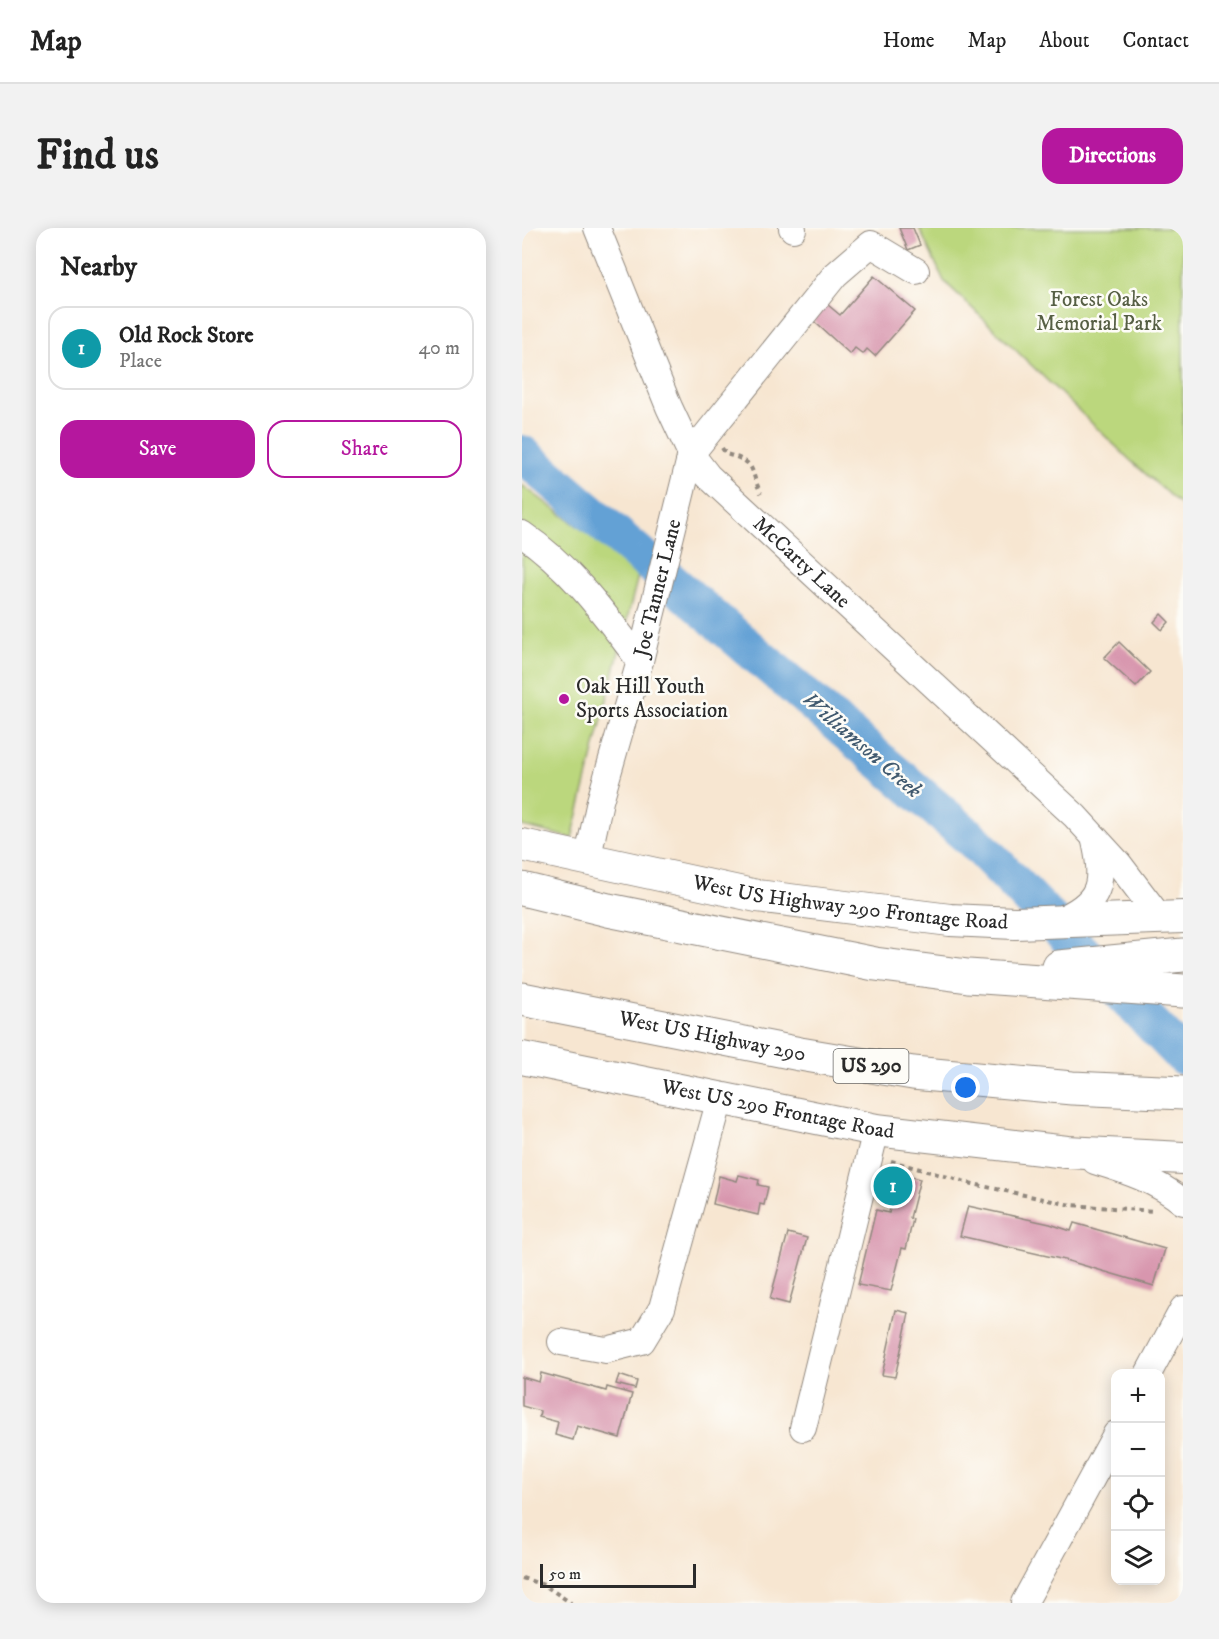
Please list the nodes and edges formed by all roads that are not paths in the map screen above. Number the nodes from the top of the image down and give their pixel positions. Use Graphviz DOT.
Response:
graph roads {
  1 [pos="597,228"];
  2 [pos="916,271"];
  3 [pos="691,454"];
  4 [pos="522,534"];
  5 [pos="641,655"];
  6 [pos="1094,836"];
  7 [pos="522,846"];
  8 [pos="587,861"];
  9 [pos="522,889"];
  10 [pos="1172,918"];
  11 [pos="1055,922"];
  12 [pos="1175,955"];
  13 [pos="968,976"];
  14 [pos="1183,991"];
  15 [pos="522,999"];
  16 [pos="522,1058"];
  17 [pos="1183,1093"];
  18 [pos="720,1099"];
  19 [pos="876,1130"];
  20 [pos="1066,1152"];
  21 [pos="1178,1157"];
  22 [pos="1183,1202"];
  23 [pos="1183,1309"];
  24 [pos="561,1342"];
  25 [pos="1151,1369"];
  26 [pos="803,1428"];
  27 [pos="1111,1443"];
  28 [pos="1024,1603"];
  1 -- 3 [label="street, McCarty Lane"];
  2 -- 3 [label="street"];
  3 -- 5 [label="street, Joe Tanner Lane"];
  3 -- 6 [label="street, McCarty Lane"];
  4 -- 5 [label="street"];
  5 -- 8 [label="street, Joe Tanner Lane"];
  6 -- 10 [label="street, McCarty Lane"];
  6 -- 11 [label="street"];
  7 -- 8 [label="main road, West US Highway 290 Frontage Road"];
  8 -- 11 [label="main road, West US Highway 290 Frontage Road"];
  9 -- 13 [label="highway"];
  10 -- 11 [label="main road, West US Highway 290 Frontage Road"];
  12 -- 13 [label="highway"];
  13 -- 14 [label="highway"];
  15 -- 17 [label="highway, West US Highway 290 / US 290"];
  16 -- 18 [label="main road, West US 290 Frontage Road"];
  18 -- 19 [label="main road, West US 290 Frontage Road"];
  18 -- 24 [label="street"];
  19 -- 20 [label="main road, West US 290 Frontage Road"];
  19 -- 26 [label="street"];
  20 -- 21 [label="main road"];
  20 -- 22 [label="street"];
  23 -- 25 [label="street"];
  27 -- 28 [label="street"];
}
